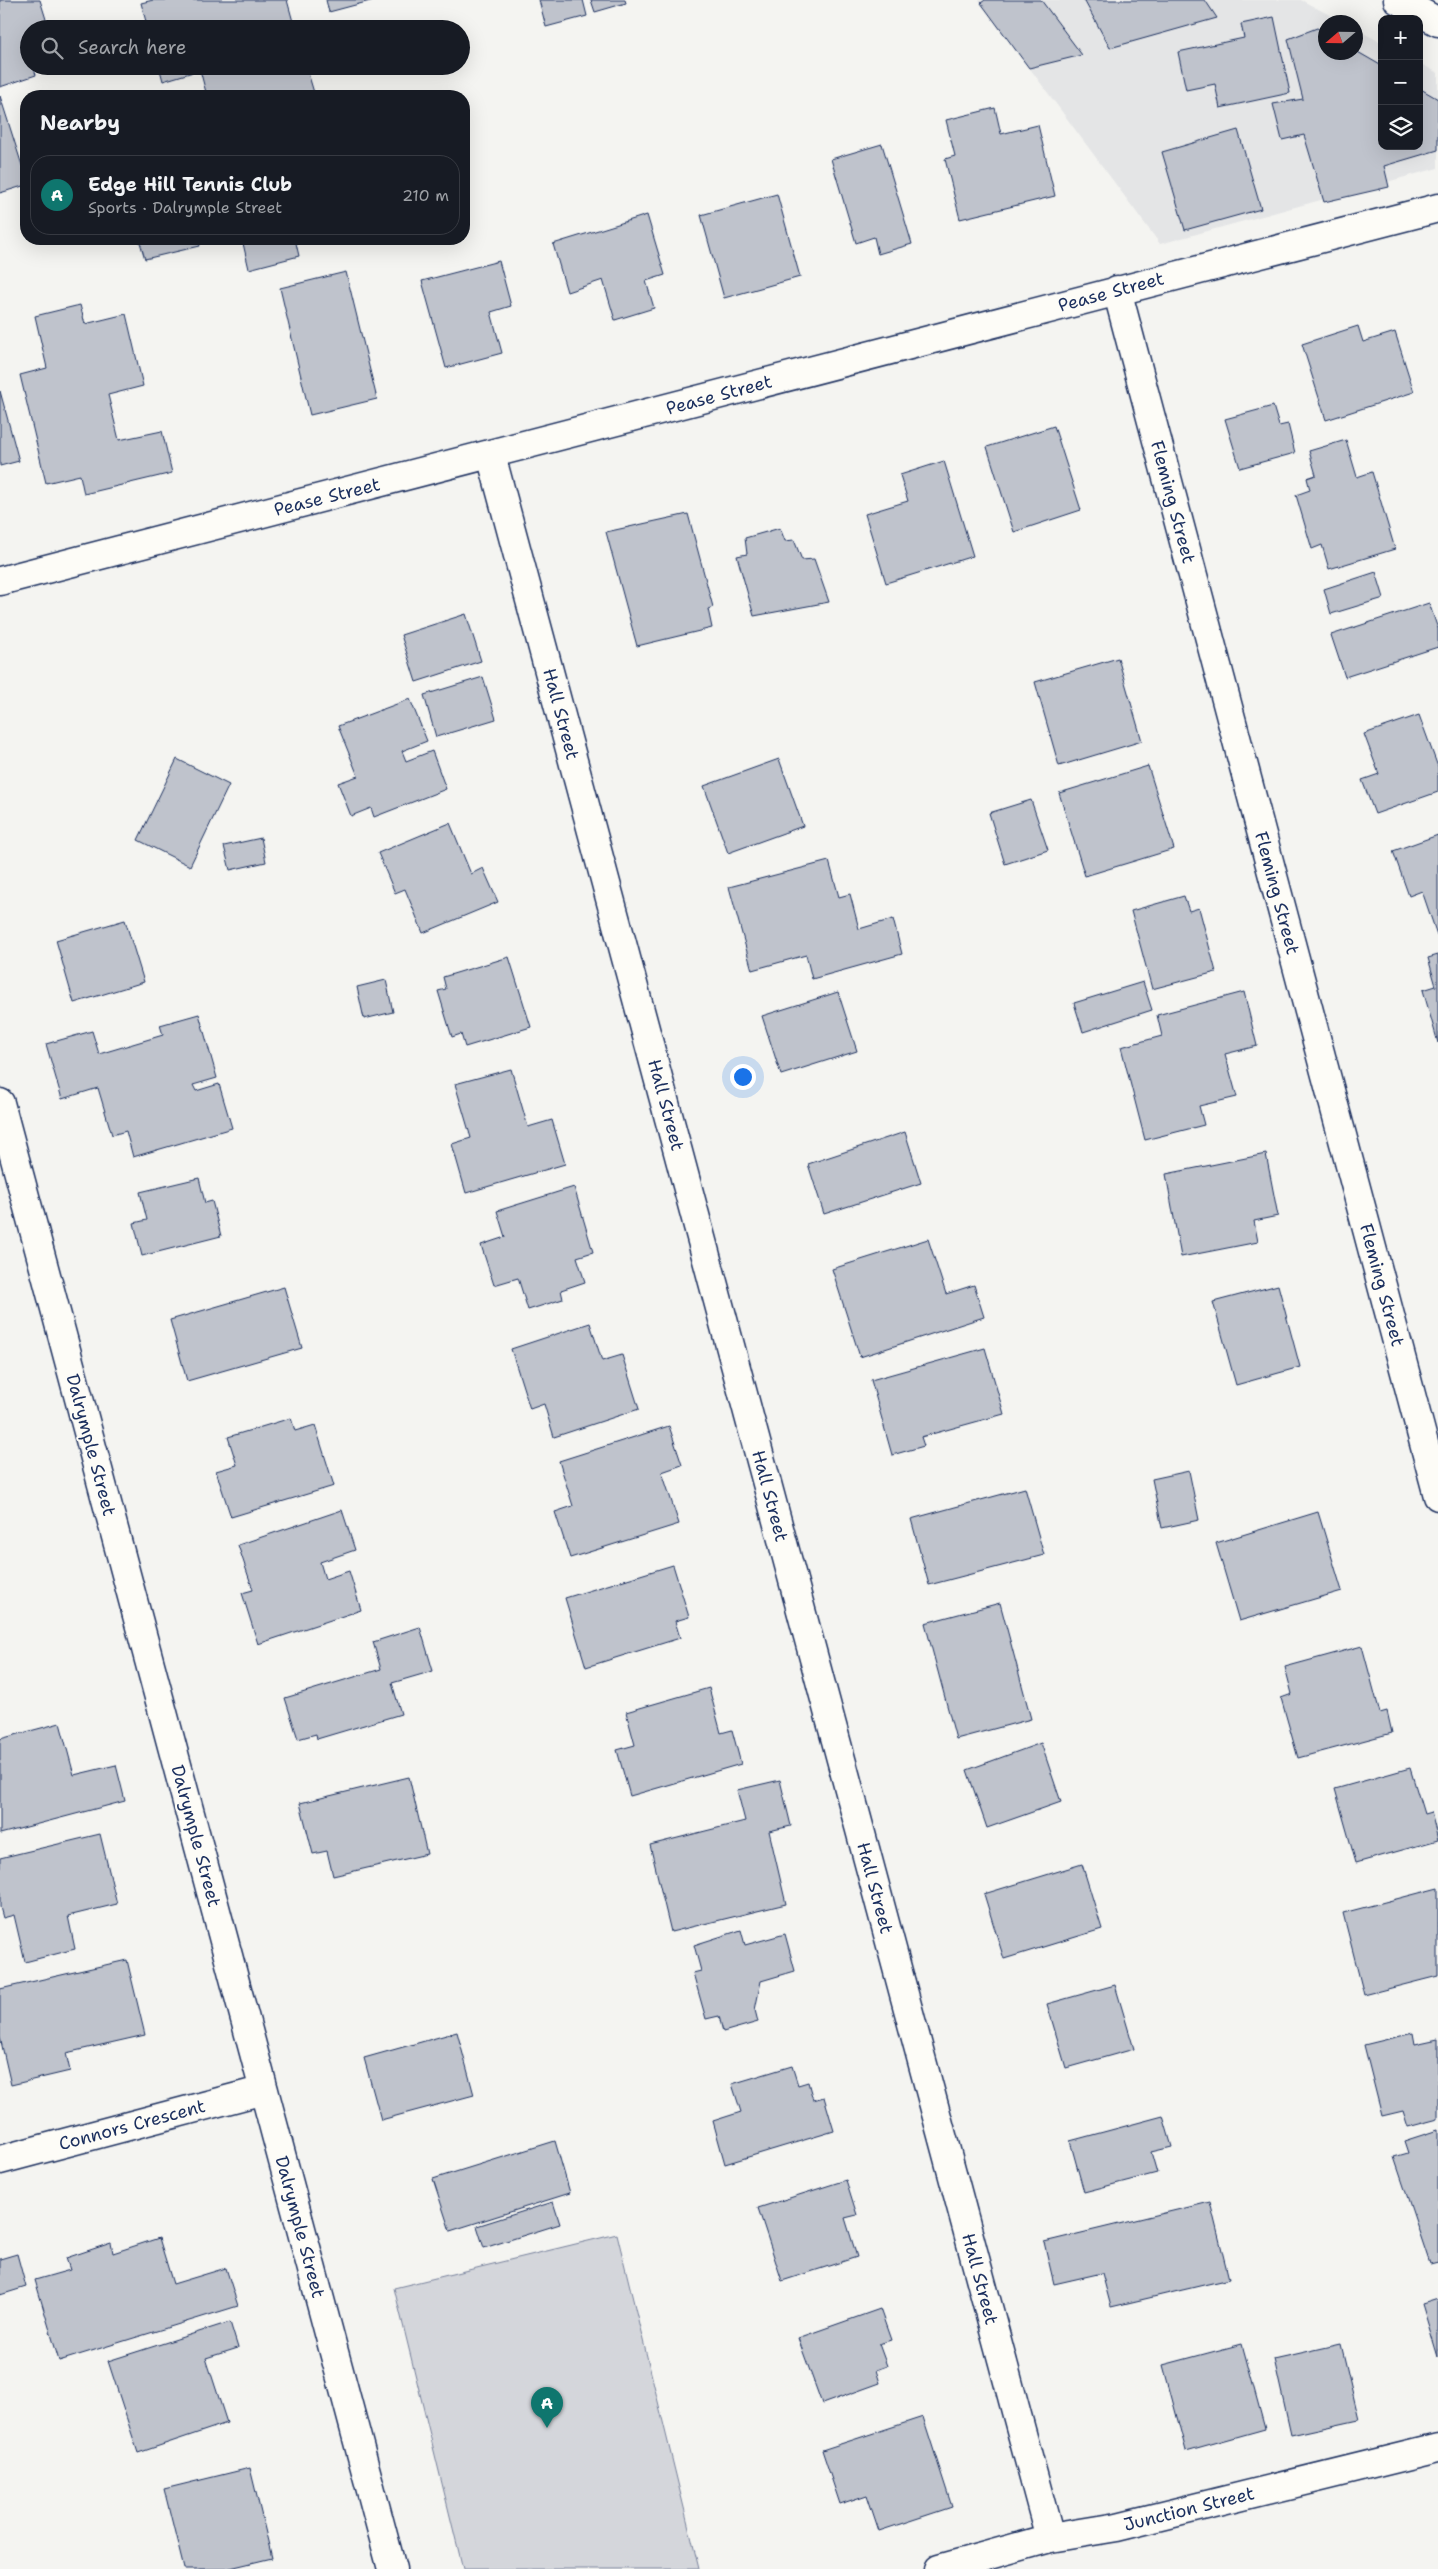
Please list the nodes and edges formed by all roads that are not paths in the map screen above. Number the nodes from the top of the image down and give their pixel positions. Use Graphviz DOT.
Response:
graph roads {
  1 [pos="1398,0"];
  2 [pos="1438,22"];
  3 [pos="1438,208"];
  4 [pos="1117,290"];
  5 [pos="491,454"];
  6 [pos="0,580"];
  7 [pos="0,1103"];
  8 [pos="1438,1496"];
  9 [pos="264,2090"];
  10 [pos="0,2160"];
  11 [pos="1438,2448"];
  12 [pos="1050,2538"];
  13 [pos="392,2569"];
  14 [pos="939,2569"];
  1 -- 2 [label="street"];
  3 -- 4 [label="street, Pease Street"];
  4 -- 5 [label="street, Pease Street"];
  4 -- 8 [label="street, Fleming Street"];
  5 -- 6 [label="street, Pease Street"];
  5 -- 12 [label="street, Hall Street"];
  7 -- 9 [label="street, Dalrymple Street"];
  9 -- 10 [label="street, Connors Crescent"];
  9 -- 13 [label="street, Dalrymple Street"];
  11 -- 12 [label="street, Junction Street"];
  12 -- 14 [label="street, Junction Street"];
}
